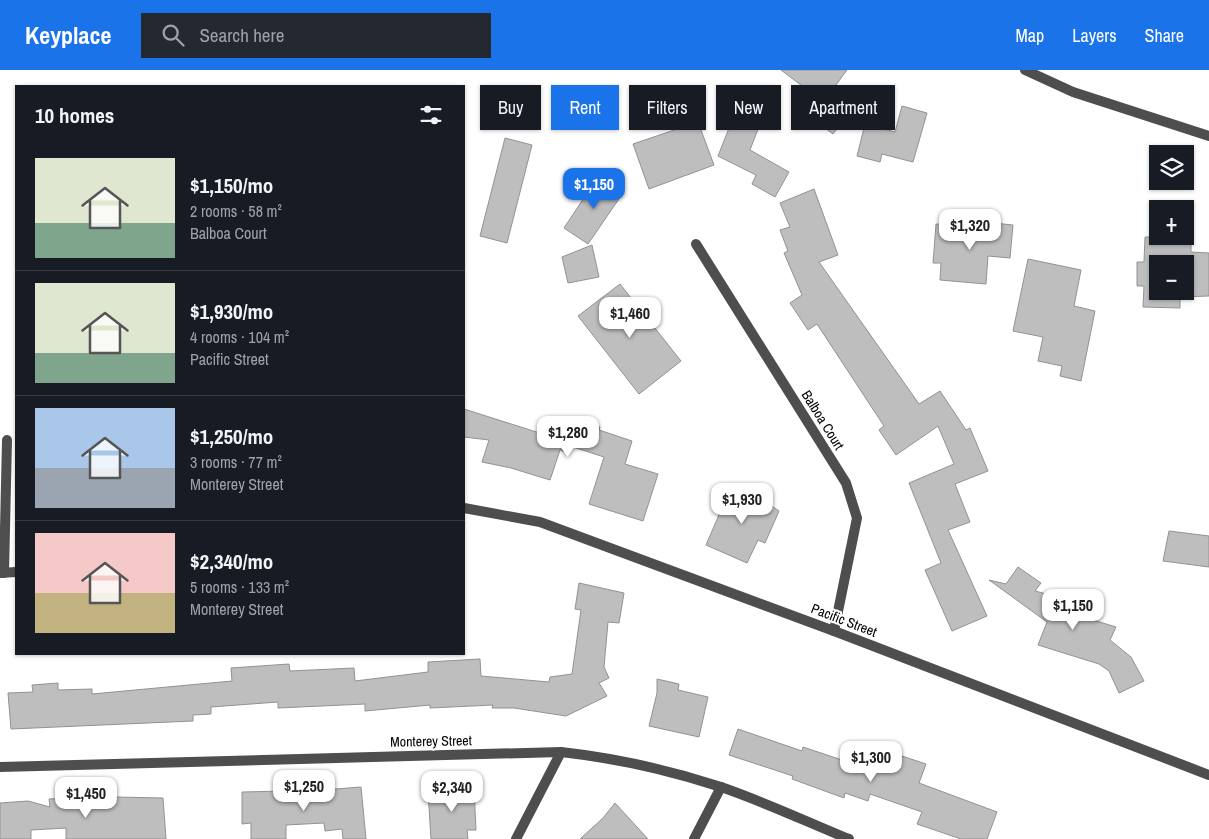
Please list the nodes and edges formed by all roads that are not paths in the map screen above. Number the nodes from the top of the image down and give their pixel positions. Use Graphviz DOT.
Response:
graph roads {
  1 [pos="1025,70"];
  2 [pos="1209,136"];
  3 [pos="696,244"];
  4 [pos="6,440"];
  5 [pos="465,508"];
  6 [pos="15,572"];
  7 [pos="2,573"];
  8 [pos="834,631"];
  9 [pos="561,752"];
  10 [pos="0,767"];
  11 [pos="1209,775"];
  12 [pos="721,787"];
  13 [pos="516,839"];
  14 [pos="694,839"];
  15 [pos="849,839"];
  1 -- 2 [label="street"];
  3 -- 8 [label="street, Balboa Court"];
  4 -- 7 [label="street"];
  5 -- 8 [label="street, Pacific Street"];
  6 -- 7 [label="street"];
  8 -- 11 [label="street, Pacific Street"];
  9 -- 10 [label="street, Monterey Street"];
  9 -- 12 [label="street, Monterey Street"];
  9 -- 13 [label="street"];
  12 -- 14 [label="street"];
  12 -- 15 [label="street, Monterey Street"];
}
